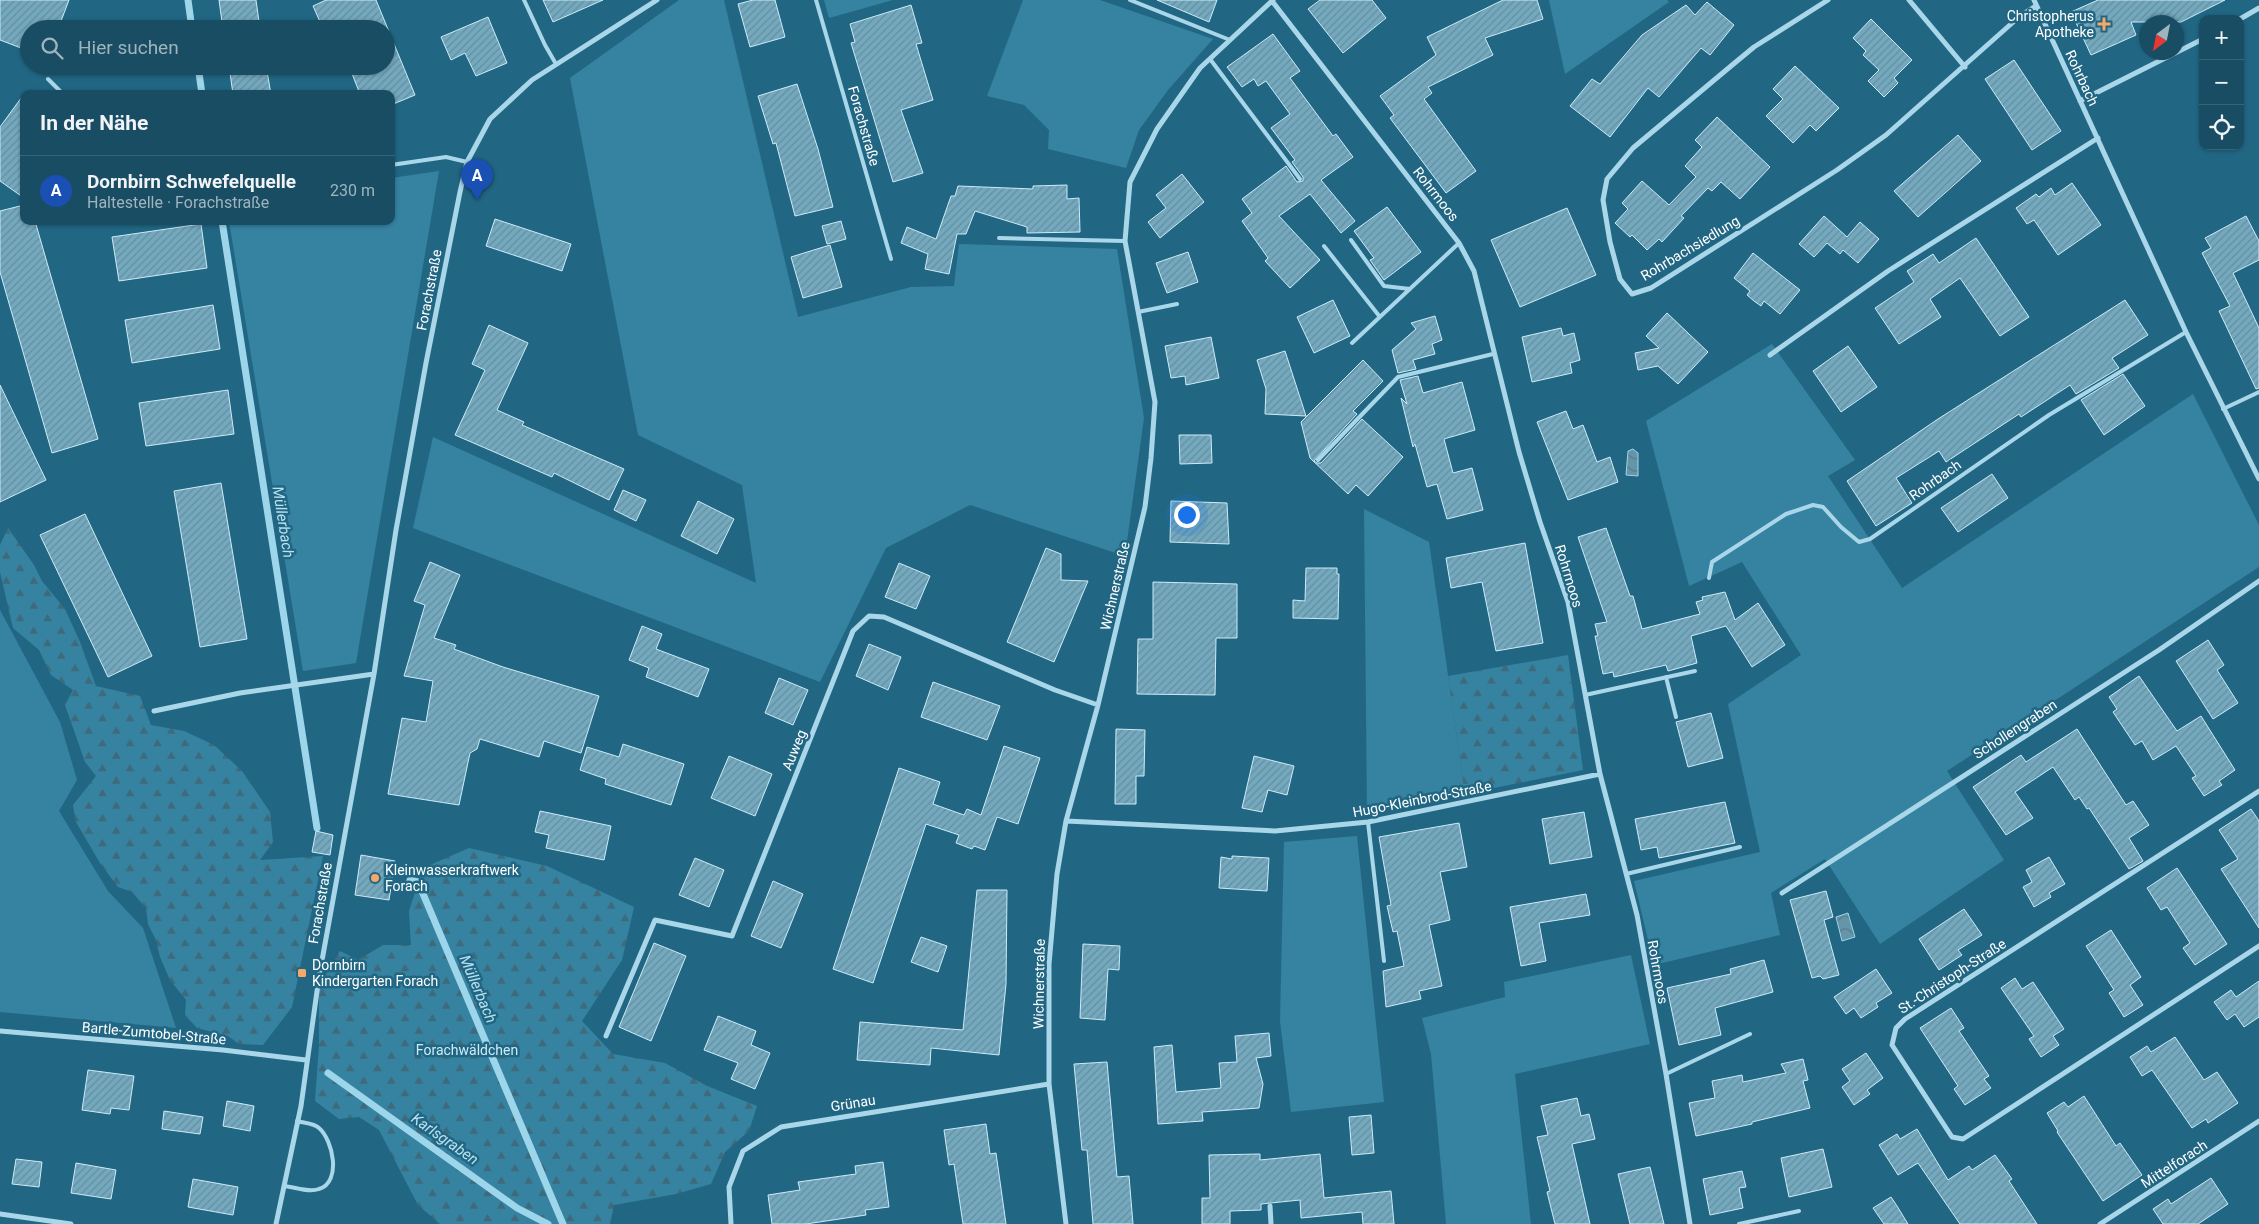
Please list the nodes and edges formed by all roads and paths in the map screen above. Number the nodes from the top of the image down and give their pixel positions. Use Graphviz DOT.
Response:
graph roads {
  1 [pos="524,0"];
  2 [pos="657,0"];
  3 [pos="816,0"];
  4 [pos="1130,0"];
  5 [pos="1272,0"];
  6 [pos="1828,0"];
  7 [pos="1909,0"];
  8 [pos="2034,0"];
  9 [pos="2036,6"];
  10 [pos="2259,8"];
  11 [pos="2244,17"];
  12 [pos="1230,40"];
  13 [pos="2199,41"];
  14 [pos="1210,58"];
  15 [pos="556,64"];
  16 [pos="1965,67"];
  17 [pos="48,79"];
  18 [pos="59,90"];
  19 [pos="2080,100"];
  20 [pos="2098,138"];
  21 [pos="468,162"];
  22 [pos="395,164"];
  23 [pos="1300,180"];
  24 [pos="999,238"];
  25 [pos="1351,240"];
  26 [pos="1125,241"];
  27 [pos="1459,243"];
  28 [pos="1324,246"];
  29 [pos="891,259"];
  30 [pos="1410,289"];
  31 [pos="1177,304"];
  32 [pos="1138,312"];
  33 [pos="1380,317"];
  34 [pos="2186,332"];
  35 [pos="1352,343"];
  36 [pos="1493,354"];
  37 [pos="1770,355"];
  38 [pos="2259,392"];
  39 [pos="2223,409"];
  40 [pos="1318,460"];
  41 [pos="2259,480"];
  42 [pos="1709,578"];
  43 [pos="2259,581"];
  44 [pos="1696,671"];
  45 [pos="374,674"];
  46 [pos="1666,677"];
  47 [pos="1585,695"];
  48 [pos="1098,705"];
  49 [pos="154,711"];
  50 [pos="1676,717"];
  51 [pos="1600,774"];
  52 [pos="2259,791"];
  53 [pos="1066,821"];
  54 [pos="1368,822"];
  55 [pos="1740,847"];
  56 [pos="1626,874"];
  57 [pos="1782,893"];
  58 [pos="2259,946"];
  59 [pos="1384,962"];
  60 [pos="0,1031"];
  61 [pos="1750,1034"];
  62 [pos="606,1036"];
  63 [pos="306,1060"];
  64 [pos="1666,1074"];
  65 [pos="1049,1084"];
  66 [pos="297,1121"];
  67 [pos="2259,1121"];
  68 [pos="284,1186"];
  69 [pos="1270,1206"];
  70 [pos="1799,1211"];
  71 [pos="0,1214"];
  72 [pos="71,1224"];
  73 [pos="276,1224"];
  74 [pos="731,1224"];
  75 [pos="1066,1224"];
  76 [pos="1271,1224"];
  77 [pos="1690,1224"];
  78 [pos="1739,1224"];
  79 [pos="2100,1224"];
  1 -- 15 [label="lane"];
  2 -- 15 [label="street, Forachstraße"];
  3 -- 29 [label="lane, Forachstraße"];
  4 -- 12 [label="lane"];
  5 -- 12 [label="street, Wichnerstraße"];
  5 -- 27 [label="street, Rohrmoos"];
  6 -- 16 [label="street, Rohrbachsiedlung"];
  7 -- 16 [label="street"];
  8 -- 9 [label="street, Rohrbach"];
  9 -- 16 [label="street, Rohrbachsiedlung"];
  9 -- 19 [label="street, Rohrbach"];
  10 -- 11 [label="street"];
  12 -- 14 [label="street, Wichnerstraße"];
  13 -- 19 [label="street"];
  14 -- 23 [label="lane"];
  14 -- 26 [label="street, Wichnerstraße"];
  15 -- 21 [label="street, Forachstraße"];
  17 -- 18 [label="lane"];
  19 -- 20 [label="street, Rohrbach"];
  20 -- 34 [label="street, Rohrbach"];
  20 -- 37 [label="street"];
  21 -- 22 [label="lane"];
  21 -- 45 [label="street, Forachstraße"];
  24 -- 26 [label="lane"];
  25 -- 30 [label="lane"];
  26 -- 32 [label="street, Wichnerstraße"];
  27 -- 30 [label="lane"];
  27 -- 36 [label="street, Rohrmoos"];
  28 -- 33 [label="lane"];
  30 -- 33 [label="lane"];
  31 -- 32 [label="lane"];
  32 -- 48 [label="street, Wichnerstraße"];
  33 -- 35 [label="lane"];
  34 -- 39 [label="street, Rohrbach"];
  34 -- 42 [label="lane, Rohrbach"];
  36 -- 40 [label="lane"];
  36 -- 47 [label="street, Rohrmoos"];
  38 -- 39 [label="lane"];
  39 -- 41 [label="street, Rohrbach"];
  43 -- 57 [label="street, Schollengraben"];
  44 -- 46 [label="lane"];
  45 -- 49 [label="street"];
  45 -- 63 [label="street, Forachstraße"];
  46 -- 47 [label="lane"];
  46 -- 50 [label="lane"];
  47 -- 51 [label="street, Rohrmoos"];
  48 -- 53 [label="street, Wichnerstraße"];
  48 -- 62 [label="street, Auweg"];
  51 -- 54 [label="street, Hugo-Kleinbrod-Straße"];
  51 -- 56 [label="street, Rohrmoos"];
  52 -- 58 [label="street, St.-Christoph-Straße"];
  53 -- 54 [label="street, Hugo-Kleinbrod-Straße"];
  53 -- 65 [label="street, Wichnerstraße"];
  54 -- 59 [label="lane"];
  55 -- 56 [label="lane"];
  56 -- 64 [label="street, Rohrmoos"];
  60 -- 63 [label="street, Bartle-Zumtobel-Straße"];
  61 -- 64 [label="lane"];
  63 -- 66 [label="street, Forachstraße"];
  64 -- 77 [label="street, Rohrmoos"];
  65 -- 74 [label="street, Grünau"];
  65 -- 75 [label="street, Wichnerstraße"];
  66 -- 68 [label="street, Forachstraße"];
  66 -- 68 [label="lane"];
  67 -- 79 [label="street, Mittelforach"];
  68 -- 73 [label="street, Forachstraße"];
  69 -- 76 [label="street"];
  70 -- 78 [label="lane"];
  71 -- 72 [label="street"];
}
